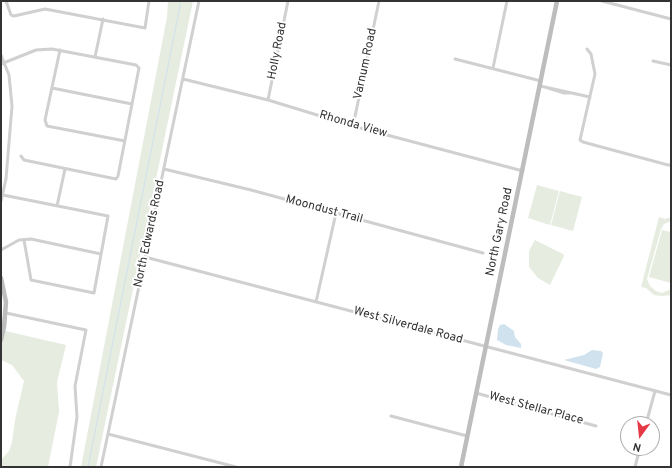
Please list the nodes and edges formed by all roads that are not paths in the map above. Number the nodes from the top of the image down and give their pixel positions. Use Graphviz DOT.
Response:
graph roads {
  1 [pos="6,1"];
  2 [pos="149,1"];
  3 [pos="199,1"];
  4 [pos="288,1"];
  5 [pos="379,1"];
  6 [pos="507,1"];
  7 [pos="557,1"];
  8 [pos="602,1"];
  9 [pos="103,19"];
  10 [pos="671,19"];
  11 [pos="588,49"];
  12 [pos="60,50"];
  13 [pos="1,55"];
  14 [pos="95,57"];
  15 [pos="455,58"];
  16 [pos="653,61"];
  17 [pos="3,63"];
  18 [pos="671,66"];
  19 [pos="492,68"];
  20 [pos="183,79"];
  21 [pos="541,84"];
  22 [pos="52,88"];
  23 [pos="590,97"];
  24 [pos="268,100"];
  25 [pos="132,104"];
  26 [pos="353,126"];
  27 [pos="125,141"];
  28 [pos="21,156"];
  29 [pos="671,165"];
  30 [pos="65,169"];
  31 [pos="164,169"];
  32 [pos="523,171"];
  33 [pos="3,195"];
  34 [pos="1,201"];
  35 [pos="57,206"];
  36 [pos="336,213"];
  37 [pos="24,240"];
  38 [pos="1,250"];
  39 [pos="483,253"];
  40 [pos="101,254"];
  41 [pos="144,257"];
  42 [pos="1,278"];
  43 [pos="316,302"];
  44 [pos="6,313"];
  45 [pos="1,340"];
  46 [pos="486,346"];
  47 [pos="655,391"];
  48 [pos="476,393"];
  49 [pos="671,395"];
  50 [pos="391,416"];
  51 [pos="648,416"];
  52 [pos="596,426"];
  53 [pos="108,434"];
  54 [pos="467,436"];
  55 [pos="637,456"];
  56 [pos="70,467"];
  57 [pos="101,467"];
  58 [pos="236,467"];
  59 [pos="461,467"];
  60 [pos="634,467"];
  1 -- 9 [label="street"];
  2 -- 9 [label="street"];
  3 -- 20 [label="street, North Edwards Road"];
  4 -- 24 [label="street, Holly Road"];
  5 -- 26 [label="street, Varnum Road"];
  6 -- 19 [label="street"];
  7 -- 21 [label="street, North Gary Road"];
  8 -- 10 [label="street"];
  9 -- 14 [label="street"];
  11 -- 23 [label="street"];
  12 -- 14 [label="street"];
  12 -- 17 [label="street"];
  12 -- 22 [label="street"];
  13 -- 17 [label="street"];
  14 -- 25 [label="street"];
  15 -- 19 [label="street"];
  16 -- 18 [label="street"];
  17 -- 33 [label="street"];
  19 -- 21 [label="street"];
  20 -- 24 [label="street, Rhonda View"];
  20 -- 31 [label="street, North Edwards Road"];
  21 -- 23 [label="street"];
  21 -- 32 [label="street, North Gary Road"];
  22 -- 25 [label="street"];
  22 -- 27 [label="street"];
  23 -- 29 [label="street"];
  24 -- 26 [label="street, Rhonda View"];
  25 -- 27 [label="street"];
  26 -- 32 [label="street, Rhonda View"];
  27 -- 30 [label="street"];
  28 -- 30 [label="street"];
  30 -- 35 [label="street"];
  31 -- 36 [label="street, Moondust Trail"];
  31 -- 41 [label="street, North Edwards Road"];
  32 -- 46 [label="street, North Gary Road"];
  33 -- 34 [label="street"];
  33 -- 35 [label="street"];
  35 -- 40 [label="street"];
  36 -- 39 [label="street, Moondust Trail"];
  36 -- 43 [label="street"];
  37 -- 38 [label="street"];
  37 -- 40 [label="street"];
  37 -- 40 [label="street"];
  41 -- 43 [label="street, West Silverdale Road"];
  41 -- 53 [label="street, North Edwards Road"];
  42 -- 44 [label="street"];
  43 -- 46 [label="street, West Silverdale Road"];
  44 -- 45 [label="street"];
  44 -- 56 [label="street"];
  46 -- 47 [label="street, West Silverdale Road"];
  46 -- 48 [label="street, North Gary Road"];
  47 -- 49 [label="street, West Silverdale Road"];
  47 -- 51 [label="street"];
  48 -- 52 [label="street, West Stellar Place"];
  48 -- 54 [label="street, North Gary Road"];
  50 -- 54 [label="street"];
  53 -- 57 [label="street, North Edwards Road"];
  53 -- 58 [label="street"];
  54 -- 59 [label="street, North Gary Road"];
  55 -- 60 [label="street"];
}
